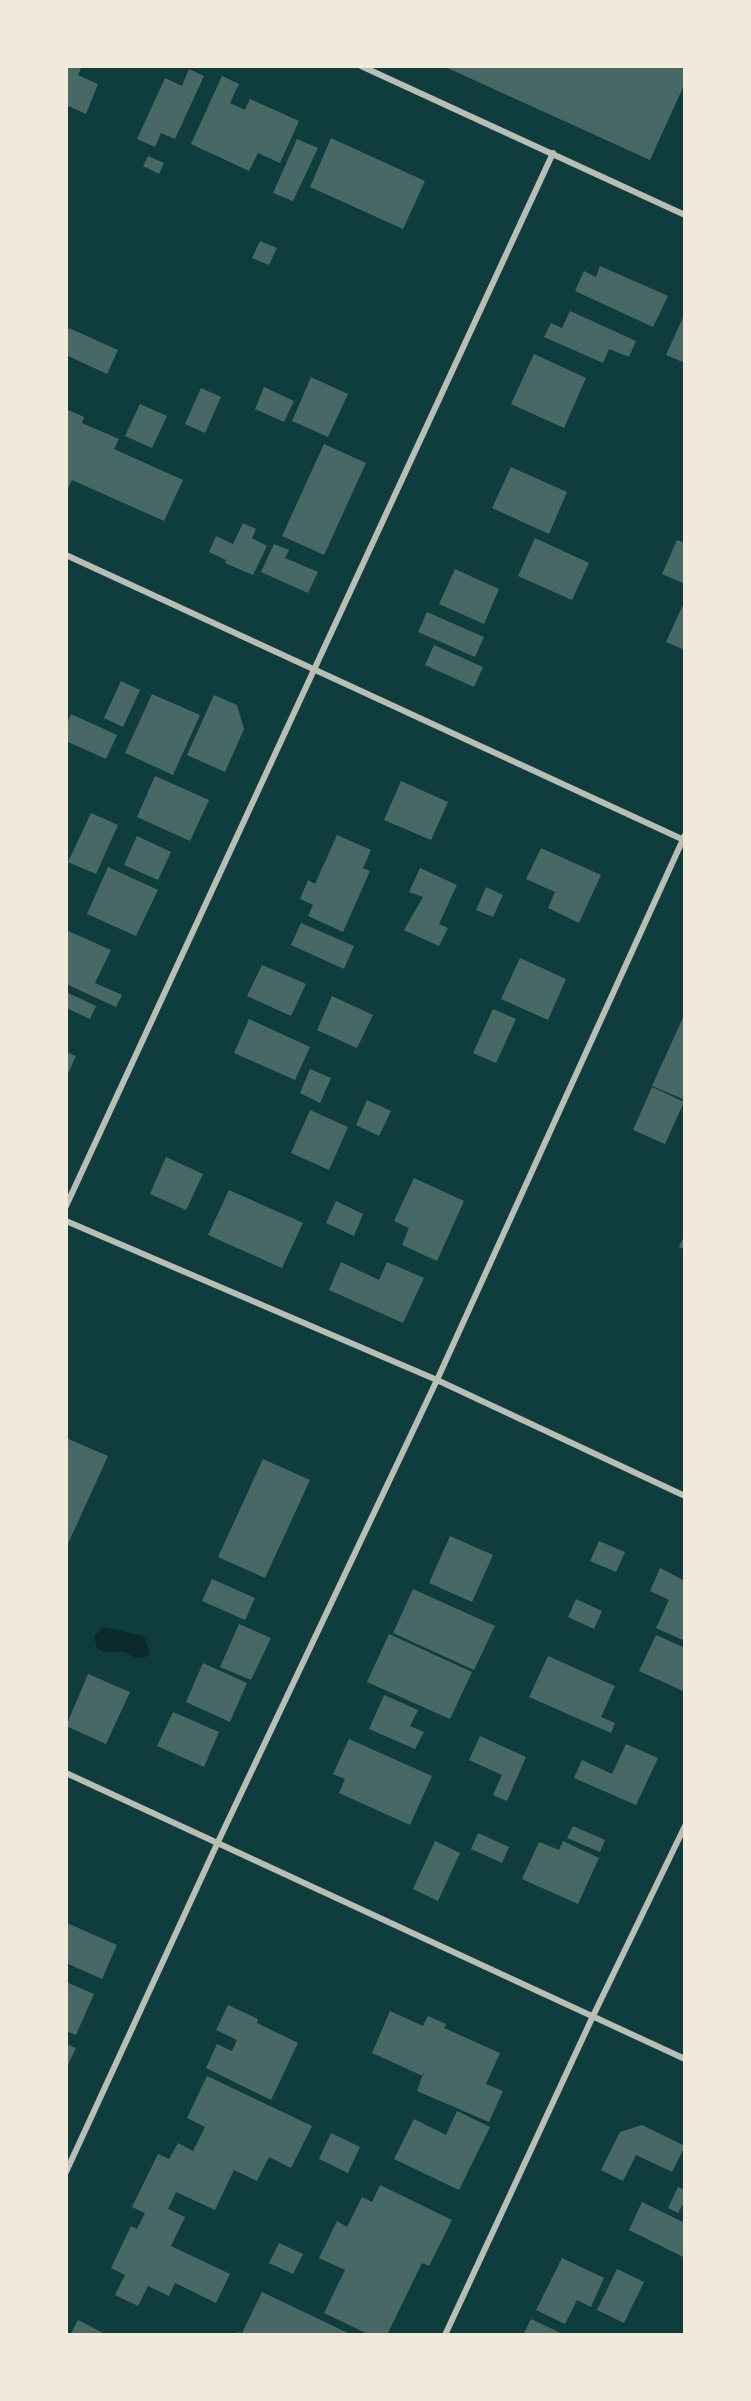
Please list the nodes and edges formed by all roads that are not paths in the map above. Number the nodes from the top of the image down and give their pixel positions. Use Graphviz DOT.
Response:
graph roads {
  1 [pos="361,66"];
  2 [pos="553,153"];
  3 [pos="685,215"];
  4 [pos="66,555"];
  5 [pos="314,670"];
  6 [pos="684,838"];
  7 [pos="66,1206"];
  8 [pos="66,1221"];
  9 [pos="437,1380"];
  10 [pos="685,1496"];
  11 [pos="66,1773"];
  12 [pos="685,1826"];
  13 [pos="217,1844"];
  14 [pos="593,2016"];
  15 [pos="685,2059"];
  16 [pos="66,2172"];
  17 [pos="445,2335"];
  1 -- 2 [label="street"];
  2 -- 3 [label="street"];
  2 -- 5 [label="street"];
  4 -- 5 [label="street"];
  5 -- 6 [label="street"];
  5 -- 7 [label="street"];
  6 -- 9 [label="street"];
  8 -- 9 [label="street"];
  9 -- 10 [label="street"];
  9 -- 13 [label="street"];
  11 -- 13 [label="street"];
  12 -- 14 [label="street"];
  13 -- 14 [label="street"];
  13 -- 16 [label="street"];
  14 -- 15 [label="street"];
  14 -- 17 [label="street"];
}
